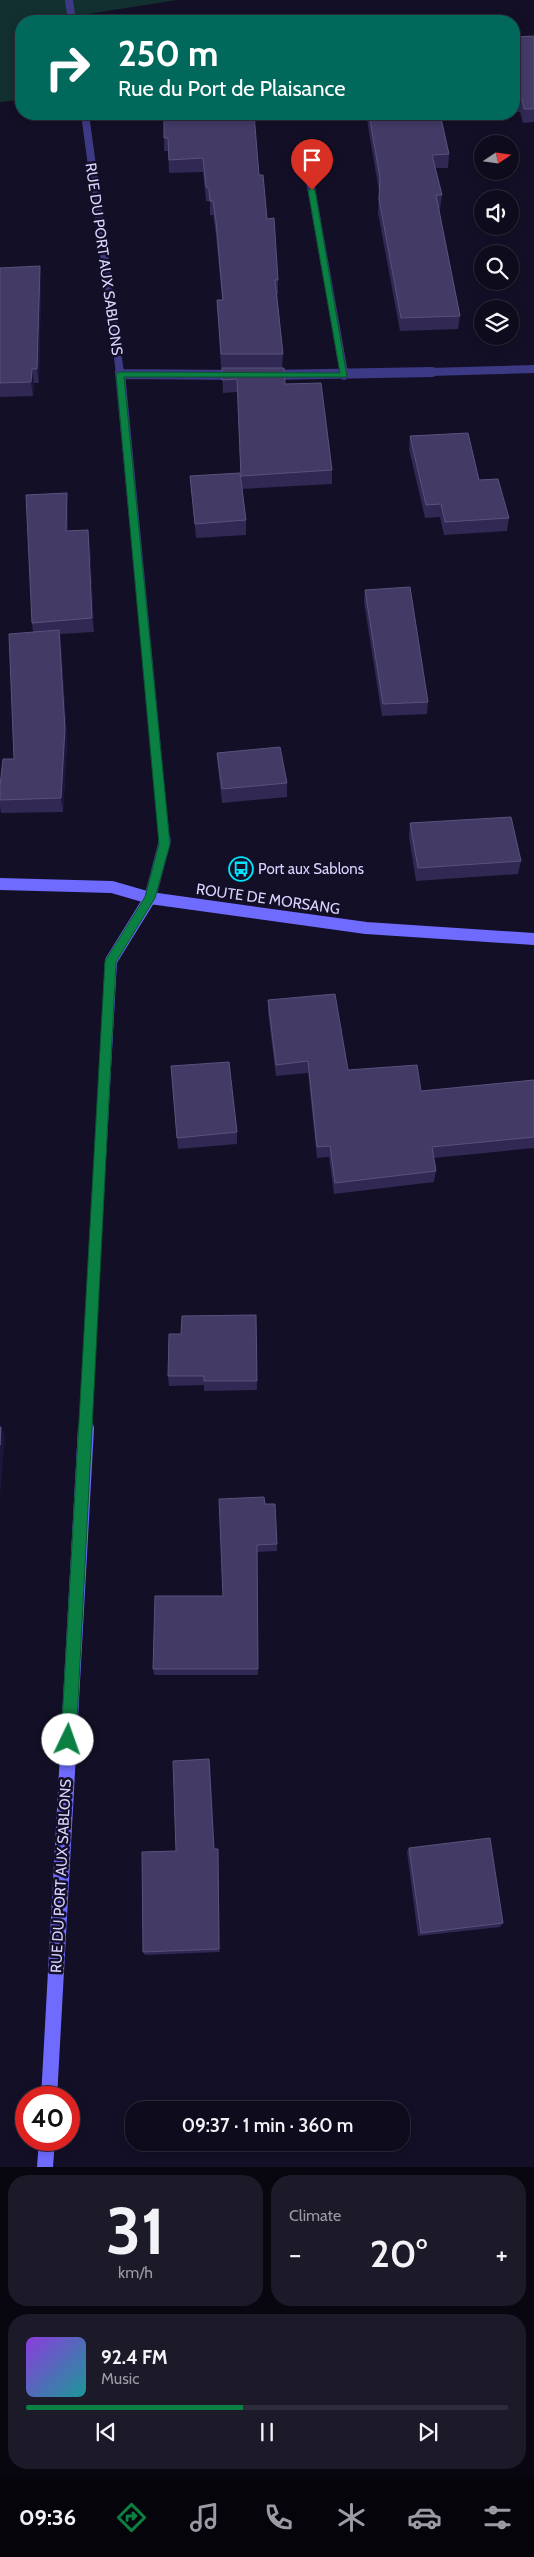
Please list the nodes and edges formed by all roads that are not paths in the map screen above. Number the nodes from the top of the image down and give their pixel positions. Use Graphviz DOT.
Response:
graph roads {
  1 [pos="69,0"];
  2 [pos="71,15"];
  3 [pos="86,120"];
  4 [pos="305,153"];
  5 [pos="534,368"];
  6 [pos="120,374"];
  7 [pos="344,375"];
  8 [pos="0,884"];
  9 [pos="150,898"];
  10 [pos="534,939"];
  11 [pos="50,2086"];
  12 [pos="46,2151"];
  13 [pos="45,2167"];
  1 -- 2 [label="street"];
  3 -- 6 [label="street, RUE DU PORT AUX SABLONS"];
  4 -- 7 [label="street"];
  5 -- 7 [label="street"];
  6 -- 7 [label="street"];
  6 -- 9 [label="street, RUE DU PORT AUX SABLONS"];
  8 -- 9 [label="street, ROUTE DE MORSANG"];
  9 -- 10 [label="street, ROUTE DE MORSANG"];
  9 -- 11 [label="street, RUE DU PORT AUX SABLONS"];
  12 -- 13 [label="street"];
}
